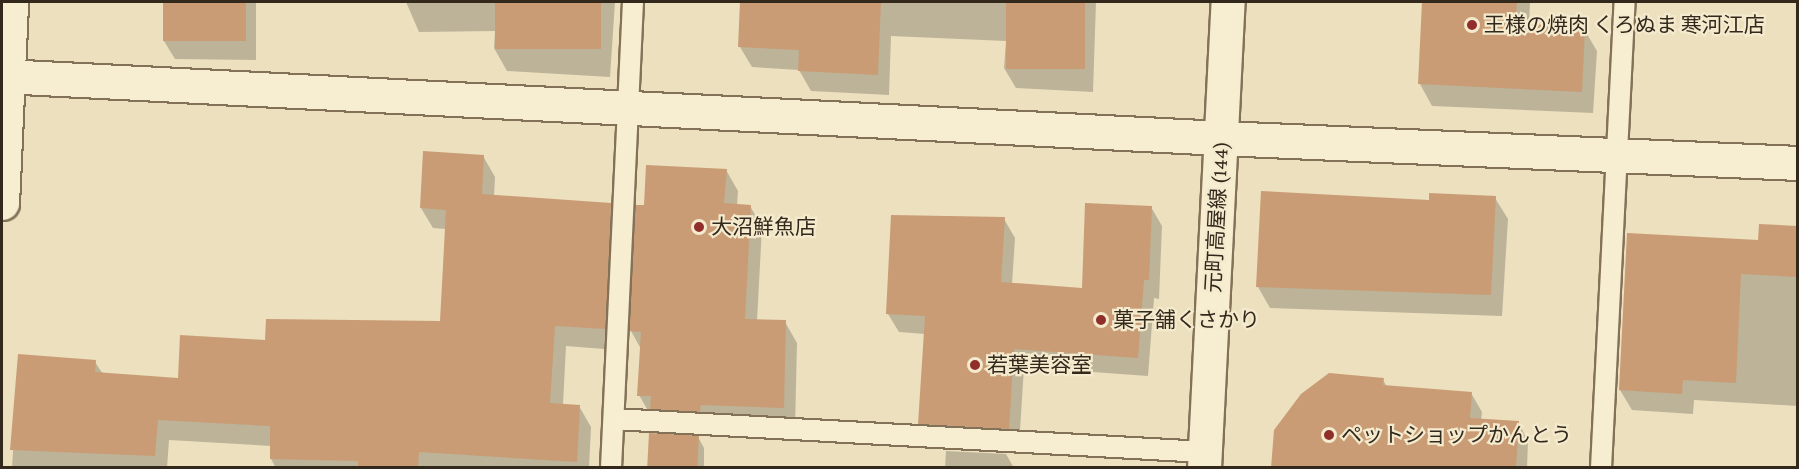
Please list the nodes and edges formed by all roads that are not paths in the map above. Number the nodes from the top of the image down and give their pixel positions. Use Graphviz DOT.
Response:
graph roads {
  1 [pos="11,2"];
  2 [pos="633,2"];
  3 [pos="1227,2"];
  4 [pos="1625,2"];
  5 [pos="4,76"];
  6 [pos="628,106"];
  7 [pos="1221,138"];
  8 [pos="1617,154"];
  9 [pos="1797,163"];
  10 [pos="2,203"];
  11 [pos="614,419"];
  12 [pos="1204,460"];
  13 [pos="611,468"];
  14 [pos="1601,468"];
  1 -- 5 [label="street"];
  2 -- 6 [label="lane"];
  3 -- 7 [label="street, 元町高屋線 (144)"];
  4 -- 8 [label="lane"];
  5 -- 6 [label="street"];
  5 -- 10 [label="street"];
  6 -- 7 [label="street"];
  6 -- 11 [label="lane"];
  7 -- 8 [label="street"];
  7 -- 12 [label="street, 元町高屋線 (144)"];
  8 -- 9 [label="street"];
  8 -- 14 [label="lane"];
  11 -- 12 [label="lane"];
  11 -- 13 [label="lane"];
}
